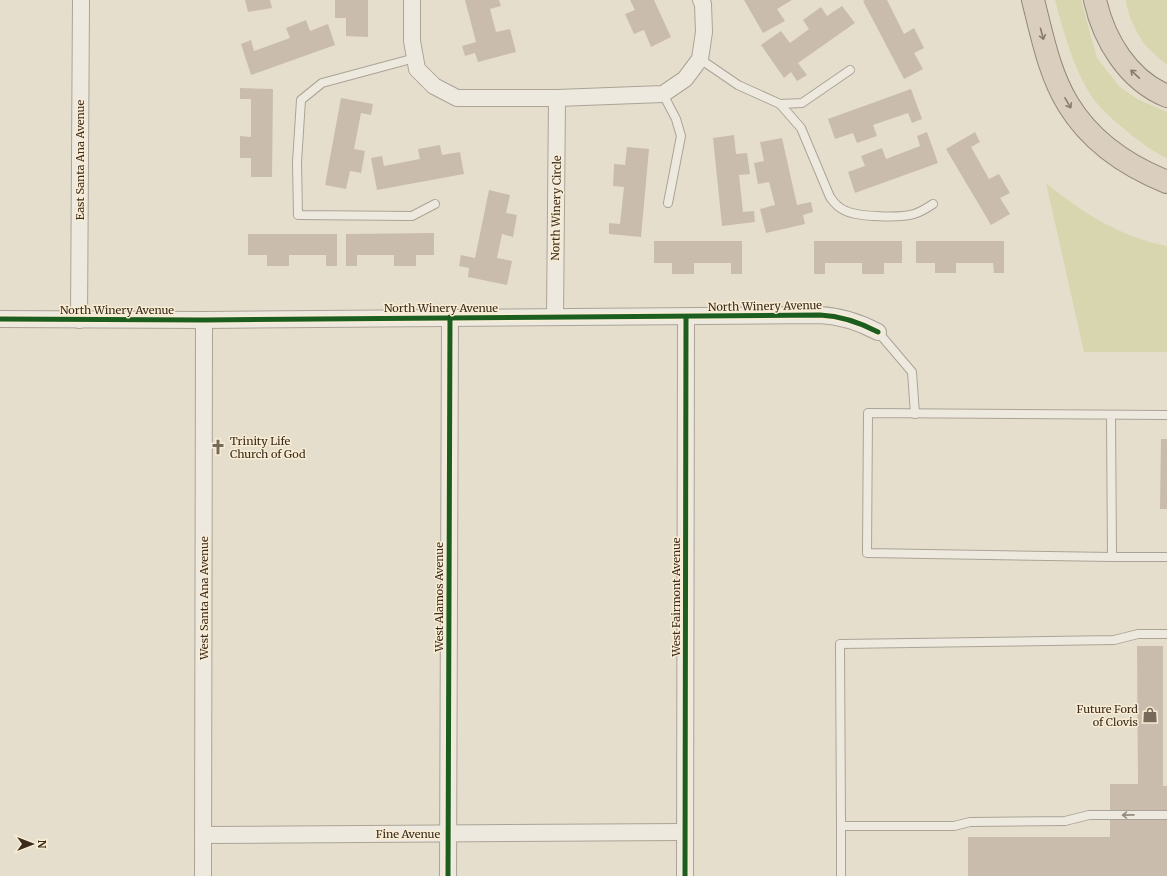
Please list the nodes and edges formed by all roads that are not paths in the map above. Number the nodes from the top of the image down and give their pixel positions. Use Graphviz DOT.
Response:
graph roads {
  1 [pos="82,0"];
  2 [pos="412,0"];
  3 [pos="701,0"];
  4 [pos="1033,0"];
  5 [pos="1096,0"];
  6 [pos="415,58"];
  7 [pos="700,59"];
  8 [pos="850,70"];
  9 [pos="663,94"];
  10 [pos="1167,96"];
  11 [pos="557,98"];
  12 [pos="780,104"];
  13 [pos="1167,182"];
  14 [pos="668,203"];
  15 [pos="435,204"];
  16 [pos="933,204"];
  17 [pos="450,317"];
  18 [pos="555,317"];
  19 [pos="686,317"];
  20 [pos="0,319"];
  21 [pos="79,320"];
  22 [pos="204,320"];
  23 [pos="878,332"];
  24 [pos="915,414"];
  25 [pos="1111,415"];
  26 [pos="1167,415"];
  27 [pos="1112,557"];
  28 [pos="1167,557"];
  29 [pos="1167,634"];
  30 [pos="1167,814"];
  31 [pos="841,826"];
  32 [pos="685,832"];
  33 [pos="448,834"];
  34 [pos="203,835"];
  35 [pos="203,876"];
  36 [pos="448,876"];
  37 [pos="685,876"];
  38 [pos="841,876"];
  1 -- 21 [label="street, East Santa Ana Avenue"];
  2 -- 6 [label="street"];
  3 -- 7 [label="street"];
  4 -- 13 [label="highway, one-way"];
  10 -- 5 [label="highway, one-way"];
  6 -- 11 [label="street"];
  6 -- 15 [label="lane"];
  7 -- 9 [label="street"];
  7 -- 12 [label="lane"];
  8 -- 12 [label="lane"];
  9 -- 11 [label="street"];
  9 -- 14 [label="lane"];
  11 -- 18 [label="street, North Winery Circle"];
  12 -- 16 [label="lane"];
  17 -- 18 [label="street, North Winery Avenue"];
  17 -- 22 [label="street, North Winery Avenue"];
  17 -- 33 [label="street, West Alamos Avenue"];
  18 -- 19 [label="street, North Winery Avenue"];
  19 -- 23 [label="street, North Winery Avenue"];
  19 -- 32 [label="street, West Fairmont Avenue"];
  20 -- 21 [label="street, North Winery Avenue"];
  21 -- 22 [label="street, North Winery Avenue"];
  22 -- 34 [label="street, West Santa Ana Avenue"];
  23 -- 24 [label="lane"];
  24 -- 25 [label="lane"];
  24 -- 27 [label="lane"];
  25 -- 26 [label="lane"];
  25 -- 27 [label="lane"];
  27 -- 28 [label="lane"];
  29 -- 31 [label="lane"];
  30 -- 31 [label="lane, one-way"];
  31 -- 38 [label="lane"];
  32 -- 33 [label="street, Fine Avenue"];
  32 -- 37 [label="street, West Fairmont Avenue"];
  33 -- 34 [label="street, Fine Avenue"];
  33 -- 36 [label="street, West Alamos Avenue"];
  34 -- 35 [label="street, West Santa Ana Avenue"];
}
